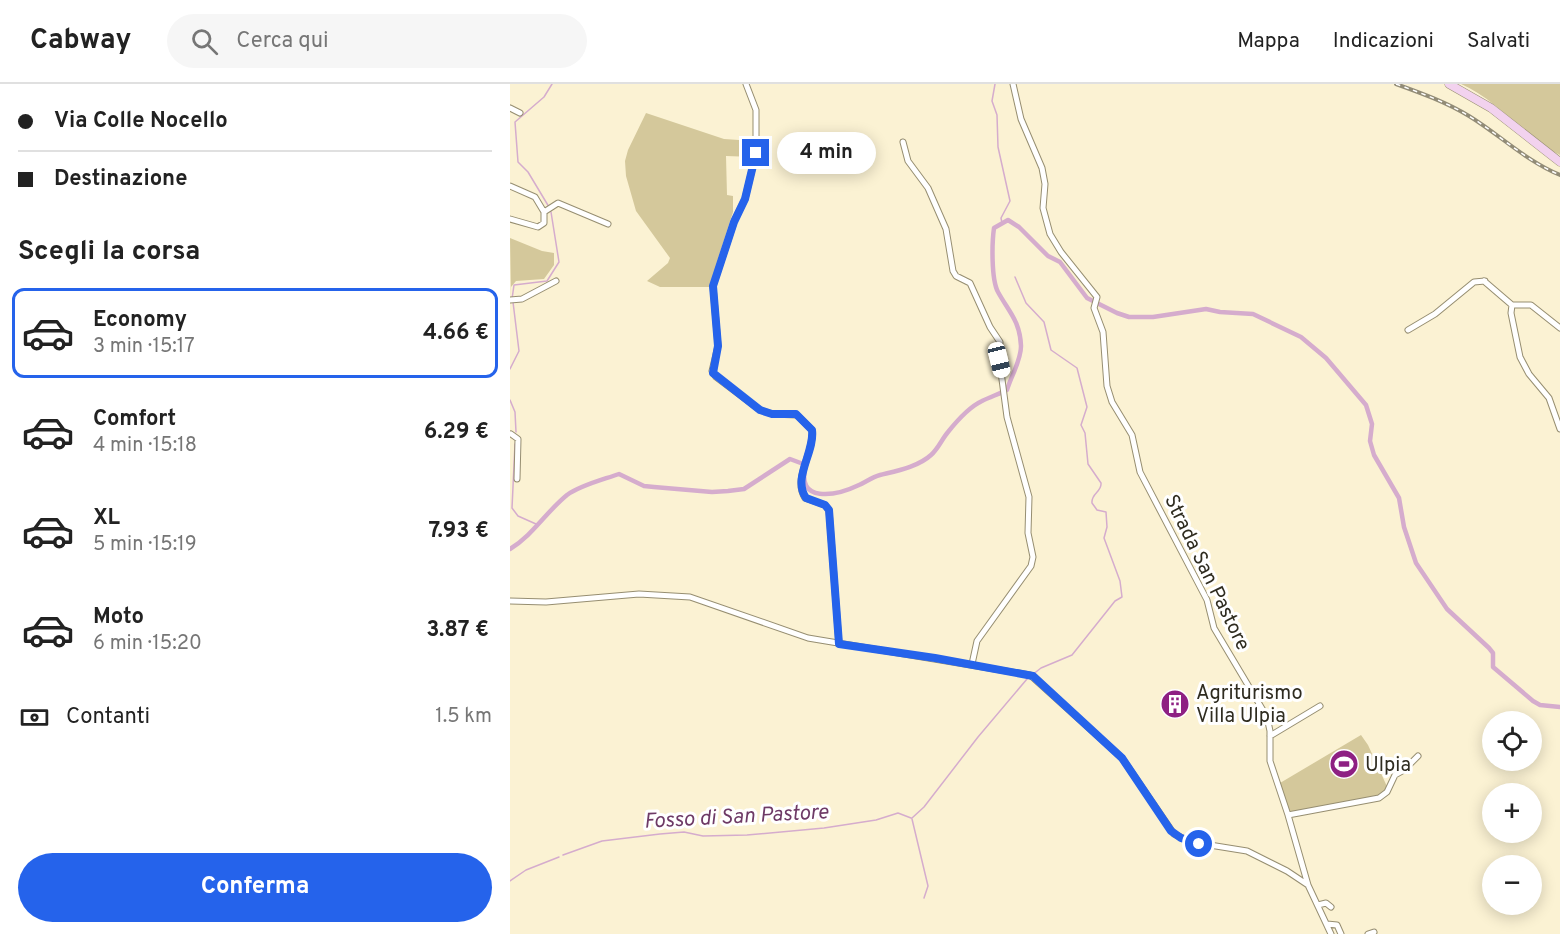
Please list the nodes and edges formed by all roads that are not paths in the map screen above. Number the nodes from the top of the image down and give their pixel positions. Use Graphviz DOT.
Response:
graph roads {
  1 [pos="746,84"];
  2 [pos="1013,84"];
  3 [pos="1449,84"];
  4 [pos="510,108"];
  5 [pos="520,113"];
  6 [pos="903,142"];
  7 [pos="1560,162"];
  8 [pos="510,186"];
  9 [pos="547,210"];
  10 [pos="510,219"];
  11 [pos="608,224"];
  12 [pos="556,281"];
  13 [pos="510,300"];
  14 [pos="1512,305"];
  15 [pos="1560,328"];
  16 [pos="1408,330"];
  17 [pos="1560,429"];
  18 [pos="510,432"];
  19 [pos="510,440"];
  20 [pos="517,479"];
  21 [pos="796,495"];
  22 [pos="806,498"];
  23 [pos="510,601"];
  24 [pos="839,644"];
  25 [pos="972,664"];
  26 [pos="1320,706"];
  27 [pos="1270,736"];
  28 [pos="1418,756"];
  29 [pos="1288,815"];
  30 [pos="1307,885"];
  31 [pos="1301,891"];
  32 [pos="1318,905"];
  33 [pos="1331,907"];
  34 [pos="1327,924"];
  35 [pos="1331,934"];
  36 [pos="1341,934"];
  1 -- 22 [label="street"];
  2 -- 27 [label="street, Strada San Pastore"];
  3 -- 7 [label="main road"];
  4 -- 5 [label="street"];
  6 -- 25 [label="street"];
  8 -- 9 [label="street"];
  9 -- 10 [label="street"];
  9 -- 11 [label="street"];
  12 -- 13 [label="street"];
  14 -- 15 [label="street"];
  14 -- 16 [label="street"];
  14 -- 17 [label="street"];
  18 -- 19 [label="street"];
  18 -- 20 [label="street"];
  21 -- 22 [label="street"];
  22 -- 24 [label="street"];
  23 -- 24 [label="street"];
  24 -- 25 [label="street"];
  25 -- 30 [label="street"];
  26 -- 27 [label="street"];
  27 -- 29 [label="street, Strada San Pastore"];
  28 -- 29 [label="street"];
  29 -- 30 [label="street, Strada San Pastore"];
  30 -- 31 [label="street"];
  30 -- 32 [label="street, Strada San Pastore"];
  32 -- 33 [label="street"];
  32 -- 34 [label="street, Strada San Pastore"];
  34 -- 35 [label="street, Strada San Pastore"];
  34 -- 36 [label="street"];
}
